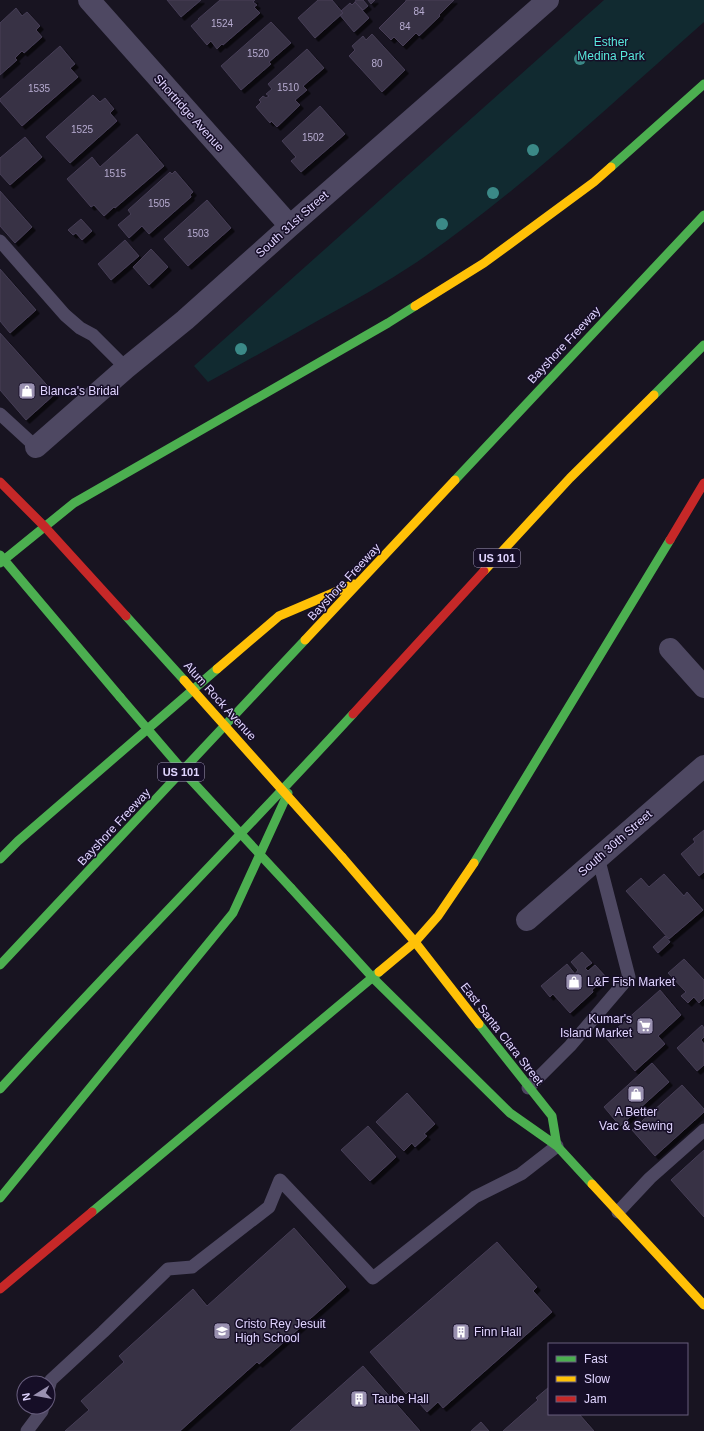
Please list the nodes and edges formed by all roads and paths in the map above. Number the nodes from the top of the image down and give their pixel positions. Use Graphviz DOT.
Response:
graph roads {
  1 [pos="89,0"];
  2 [pos="548,0"];
  3 [pos="704,84"];
  4 [pos="704,215"];
  5 [pos="290,226"];
  6 [pos="0,241"];
  7 [pos="704,344"];
  8 [pos="126,368"];
  9 [pos="0,414"];
  10 [pos="36,448"];
  11 [pos="0,482"];
  12 [pos="704,483"];
  13 [pos="45,527"];
  14 [pos="1,559"];
  15 [pos="362,580"];
  16 [pos="670,648"];
  17 [pos="704,687"];
  18 [pos="704,766"];
  19 [pos="295,778"];
  20 [pos="598,857"];
  21 [pos="0,859"];
  22 [pos="527,920"];
  23 [pos="415,942"];
  24 [pos="0,965"];
  25 [pos="373,978"];
  26 [pos="528,1088"];
  27 [pos="0,1089"];
  28 [pos="704,1130"];
  29 [pos="557,1146"];
  30 [pos="0,1198"];
  31 [pos="618,1212"];
  32 [pos="0,1289"];
  33 [pos="704,1305"];
  34 [pos="56,1375"];
  35 [pos="39,1415"];
  36 [pos="27,1431"];
  1 -- 5 [label="street, Shortridge Avenue"];
  2 -- 5 [label="street, South 31st Street"];
  3 -- 13 [label="main road"];
  4 -- 15 [label="main road, Bayshore Freeway / US 101"];
  5 -- 8 [label="street, South 31st Street"];
  6 -- 8 [label="lane"];
  7 -- 19 [label="main road, US 101"];
  8 -- 10 [label="street, South 31st Street"];
  9 -- 10 [label="lane"];
  11 -- 13 [label="main road, Alum Rock Avenue"];
  12 -- 23 [label="main road"];
  13 -- 14 [label="main road"];
  13 -- 23 [label="main road, Alum Rock Avenue, bridge"];
  14 -- 25 [label="main road, bridge"];
  15 -- 21 [label="main road"];
  15 -- 24 [label="main road, Bayshore Freeway / US 101"];
  16 -- 17 [label="street"];
  18 -- 20 [label="street, South 30th Street"];
  19 -- 27 [label="main road, US 101"];
  19 -- 30 [label="main road"];
  20 -- 22 [label="street, South 30th Street"];
  20 -- 26 [label="lane"];
  23 -- 25 [label="main road"];
  23 -- 26 [label="main road, East Santa Clara Street"];
  25 -- 29 [label="main road"];
  25 -- 32 [label="main road"];
  26 -- 29 [label="main road, East Santa Clara Street"];
  28 -- 31 [label="lane"];
  29 -- 31 [label="main road"];
  29 -- 34 [label="lane"];
  31 -- 33 [label="main road"];
  35 -- 36 [label="lane"];
}
